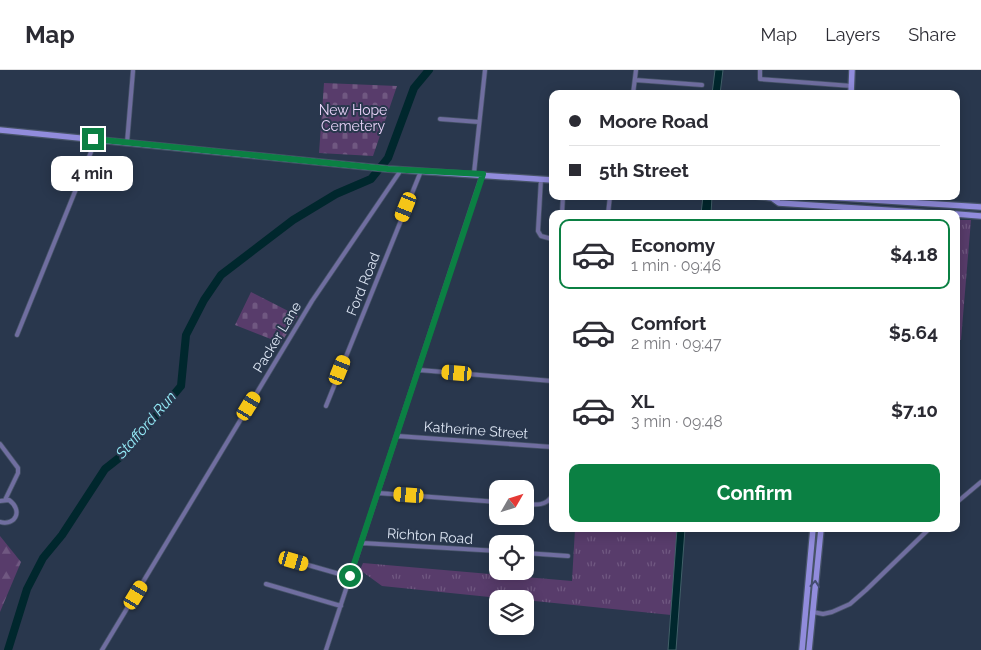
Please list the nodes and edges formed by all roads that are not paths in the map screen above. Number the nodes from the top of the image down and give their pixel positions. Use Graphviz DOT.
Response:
graph roads {
  1 [pos="485,70"];
  2 [pos="636,70"];
  3 [pos="760,70"];
  4 [pos="852,70"];
  5 [pos="133,71"];
  6 [pos="635,80"];
  7 [pos="702,85"];
  8 [pos="852,86"];
  9 [pos="634,90"];
  10 [pos="852,90"];
  11 [pos="440,119"];
  12 [pos="479,122"];
  13 [pos="0,130"];
  14 [pos="93,139"];
  15 [pos="127,143"];
  16 [pos="401,170"];
  17 [pos="421,171"];
  18 [pos="474,173"];
  19 [pos="483,174"];
  20 [pos="541,179"];
  21 [pos="549,180"];
  22 [pos="776,200"];
  23 [pos="803,200"];
  24 [pos="866,200"];
  25 [pos="891,202"];
  26 [pos="923,203"];
  27 [pos="804,205"];
  28 [pos="971,206"];
  29 [pos="981,207"];
  30 [pos="834,210"];
  31 [pos="890,210"];
  32 [pos="922,210"];
  33 [pos="960,214"];
  34 [pos="971,215"];
  35 [pos="981,216"];
  36 [pos="549,238"];
  37 [pos="17,335"];
  38 [pos="419,370"];
  39 [pos="549,381"];
  40 [pos="326,406"];
  41 [pos="397,436"];
  42 [pos="0,444"];
  43 [pos="549,446"];
  44 [pos="981,482"];
  45 [pos="378,493"];
  46 [pos="2,500"];
  47 [pos="549,500"];
  48 [pos="960,500"];
  49 [pos="489,501"];
  50 [pos="534,504"];
  51 [pos="0,522"];
  52 [pos="813,532"];
  53 [pos="820,532"];
  54 [pos="926,532"];
  55 [pos="362,543"];
  56 [pos="489,550"];
  57 [pos="534,554"];
  58 [pos="568,556"];
  59 [pos="294,561"];
  60 [pos="350,576"];
  61 [pos="266,584"];
  62 [pos="341,606"];
  63 [pos="805,612"];
  64 [pos="813,612"];
  65 [pos="102,650"];
  66 [pos="326,650"];
  67 [pos="802,650"];
  68 [pos="809,650"];
  1 -- 12 [label="street"];
  2 -- 6 [label="street"];
  3 -- 8 [label="street"];
  4 -- 8 [label="main road"];
  5 -- 15 [label="street"];
  6 -- 7 [label="street"];
  6 -- 9 [label="street"];
  8 -- 10 [label="main road"];
  11 -- 12 [label="street"];
  12 -- 18 [label="street"];
  13 -- 14 [label="main road"];
  14 -- 15 [label="main road"];
  14 -- 37 [label="street"];
  15 -- 16 [label="main road"];
  16 -- 17 [label="main road"];
  16 -- 65 [label="street, Packer Lane"];
  17 -- 18 [label="main road"];
  17 -- 40 [label="street, Ford Road"];
  18 -- 19 [label="main road"];
  19 -- 20 [label="main road"];
  19 -- 38 [label="street"];
  20 -- 21 [label="main road"];
  20 -- 36 [label="street"];
  22 -- 27 [label="main road"];
  23 -- 27 [label="main road"];
  24 -- 25 [label="main road"];
  25 -- 26 [label="main road"];
  25 -- 31 [label="main road"];
  26 -- 28 [label="main road"];
  26 -- 32 [label="main road"];
  27 -- 30 [label="main road"];
  28 -- 29 [label="main road"];
  28 -- 34 [label="main road"];
  33 -- 34 [label="main road"];
  34 -- 35 [label="main road"];
  38 -- 39 [label="street"];
  38 -- 41 [label="street"];
  41 -- 43 [label="street, Katherine Street"];
  41 -- 45 [label="street"];
  42 -- 46 [label="street"];
  44 -- 48 [label="street"];
  45 -- 49 [label="street"];
  45 -- 55 [label="street"];
  46 -- 51 [label="street"];
  47 -- 50 [label="street"];
  52 -- 63 [label="main road"];
  64 -- 53 [label="main road, one-way"];
  54 -- 64 [label="street"];
  55 -- 56 [label="street, Richton Road"];
  55 -- 60 [label="street"];
  57 -- 58 [label="street"];
  59 -- 60 [label="street"];
  60 -- 62 [label="street"];
  61 -- 62 [label="street"];
  62 -- 66 [label="street"];
  63 -- 64 [label="street"];
  63 -- 67 [label="main road"];
  64 -- 68 [label="main road"];
}
